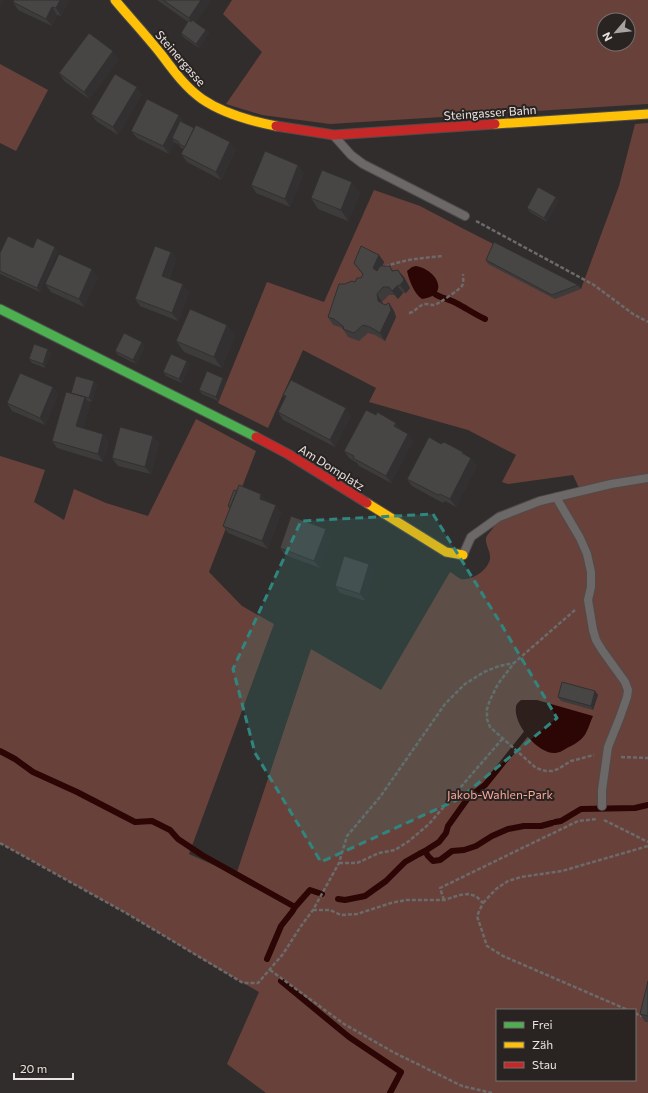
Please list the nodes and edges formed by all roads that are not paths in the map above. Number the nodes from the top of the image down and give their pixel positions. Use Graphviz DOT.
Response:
graph roads {
  1 [pos="115,0"];
  2 [pos="648,114"];
  3 [pos="334,135"];
  4 [pos="465,216"];
  5 [pos="0,309"];
  6 [pos="648,478"];
  7 [pos="556,497"];
  8 [pos="463,555"];
  9 [pos="602,806"];
  1 -- 3 [label="street, Steinergasse"];
  2 -- 3 [label="street, Steingasser Bahn"];
  3 -- 4 [label="lane"];
  5 -- 8 [label="street, Am Domplatz"];
  6 -- 7 [label="lane, Am Domplatz"];
  7 -- 8 [label="lane, Am Domplatz"];
  7 -- 9 [label="lane"];
}
